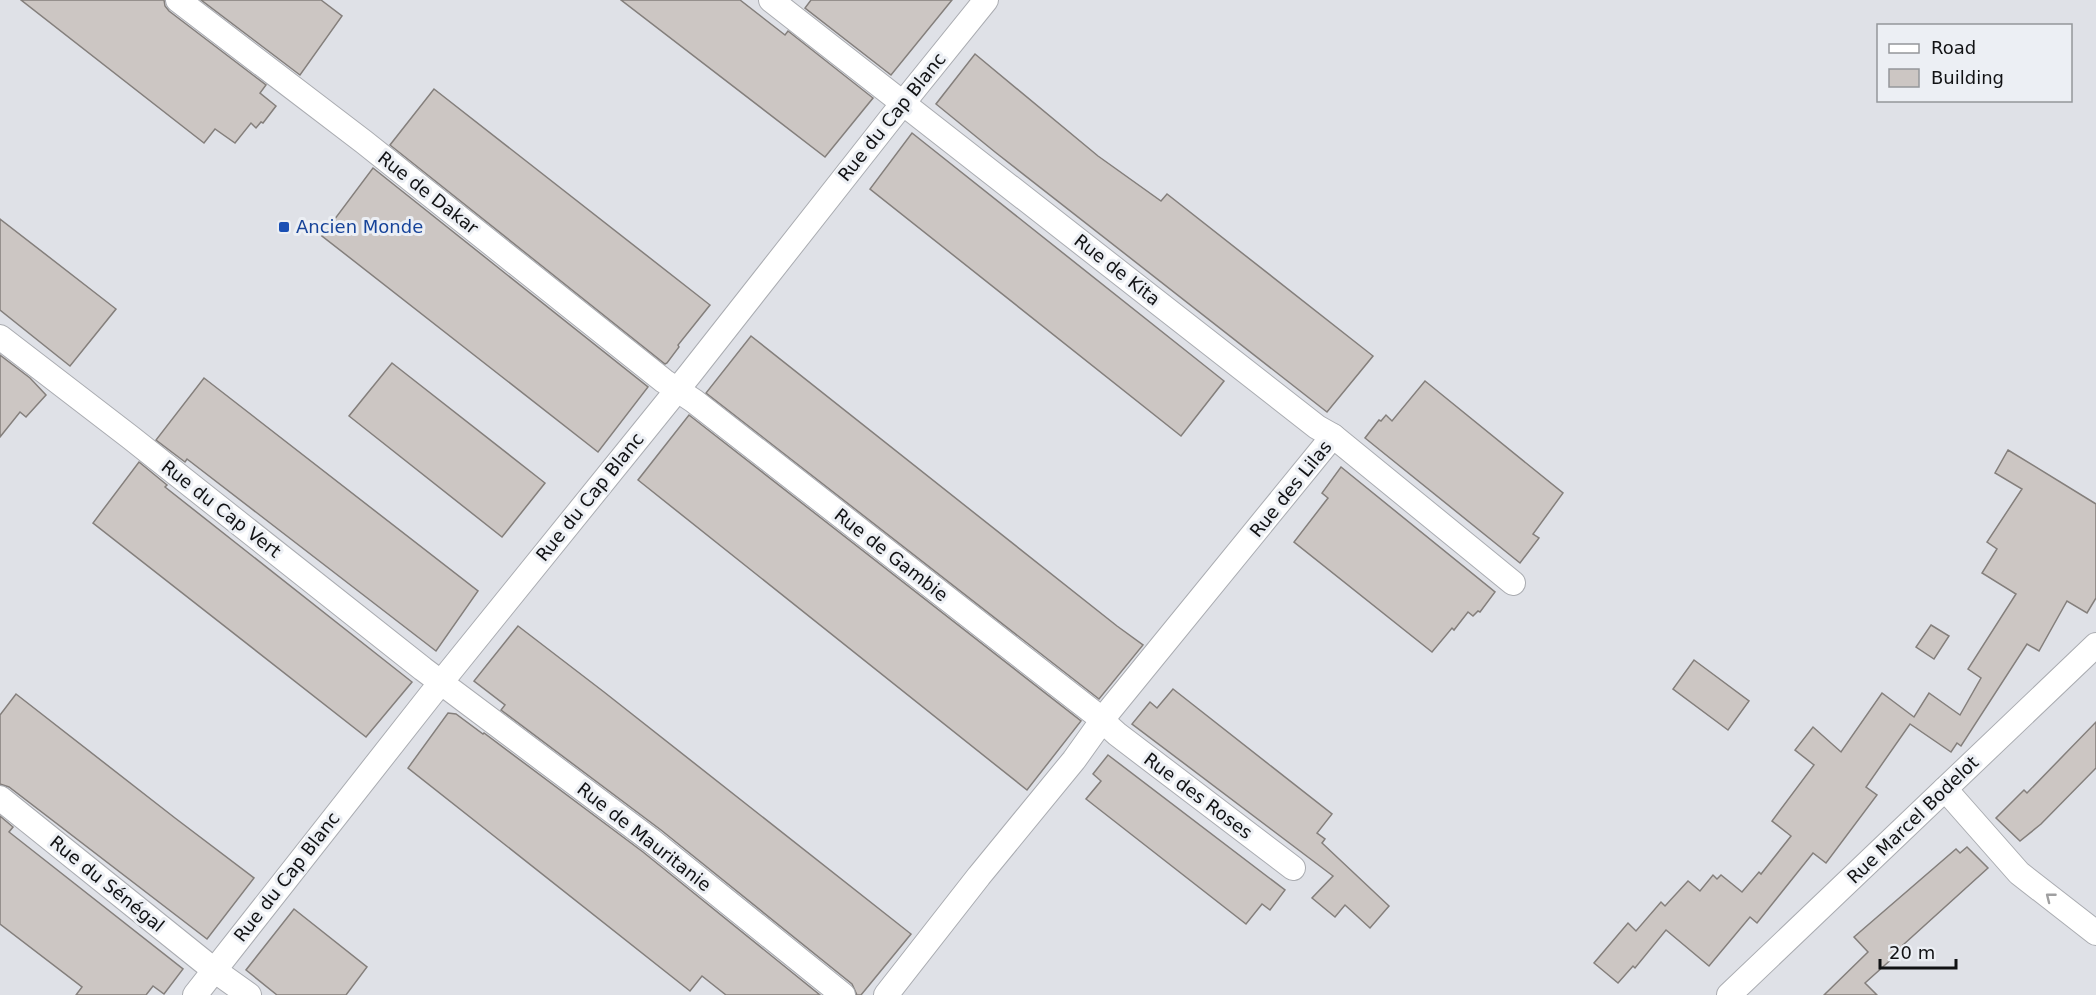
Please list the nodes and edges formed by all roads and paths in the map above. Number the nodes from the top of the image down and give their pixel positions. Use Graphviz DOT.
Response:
graph roads {
  1 [pos="178,0"];
  2 [pos="771,0"];
  3 [pos="986,0"];
  4 [pos="903,103"];
  5 [pos="0,337"];
  6 [pos="677,390"];
  7 [pos="1334,436"];
  8 [pos="1513,583"];
  9 [pos="2096,645"];
  10 [pos="441,682"];
  11 [pos="1103,722"];
  12 [pos="1946,789"];
  13 [pos="0,798"];
  14 [pos="1293,868"];
  15 [pos="2096,933"];
  16 [pos="214,970"];
  17 [pos="195,995"];
  18 [pos="249,995"];
  19 [pos="843,995"];
  20 [pos="886,995"];
  21 [pos="1729,995"];
  1 -- 6 [label="street, Rue de Dakar"];
  2 -- 4 [label="street, Rue de Kita"];
  3 -- 4 [label="street, Rue du Cap Blanc"];
  4 -- 6 [label="street, Rue du Cap Blanc"];
  4 -- 7 [label="street, Rue de Kita"];
  5 -- 10 [label="street, Rue du Cap Vert"];
  6 -- 10 [label="street, Rue du Cap Blanc"];
  6 -- 11 [label="street, Rue de Gambie"];
  7 -- 8 [label="street, Rue des Lilas"];
  7 -- 11 [label="street, Rue des Lilas"];
  9 -- 12 [label="street, Rue Marcel Bodelot"];
  10 -- 16 [label="street, Rue du Cap Blanc"];
  10 -- 19 [label="street, Rue de Mauritanie"];
  11 -- 14 [label="street, Rue des Roses"];
  11 -- 20 [label="street, Rue des Lilas"];
  15 -- 12 [label="street, one-way"];
  12 -- 21 [label="street, Rue Marcel Bodelot"];
  13 -- 16 [label="street, Rue du Sénégal"];
  16 -- 17 [label="street, Rue du Cap Blanc"];
  16 -- 18 [label="street, Rue du Sénégal"];
}
